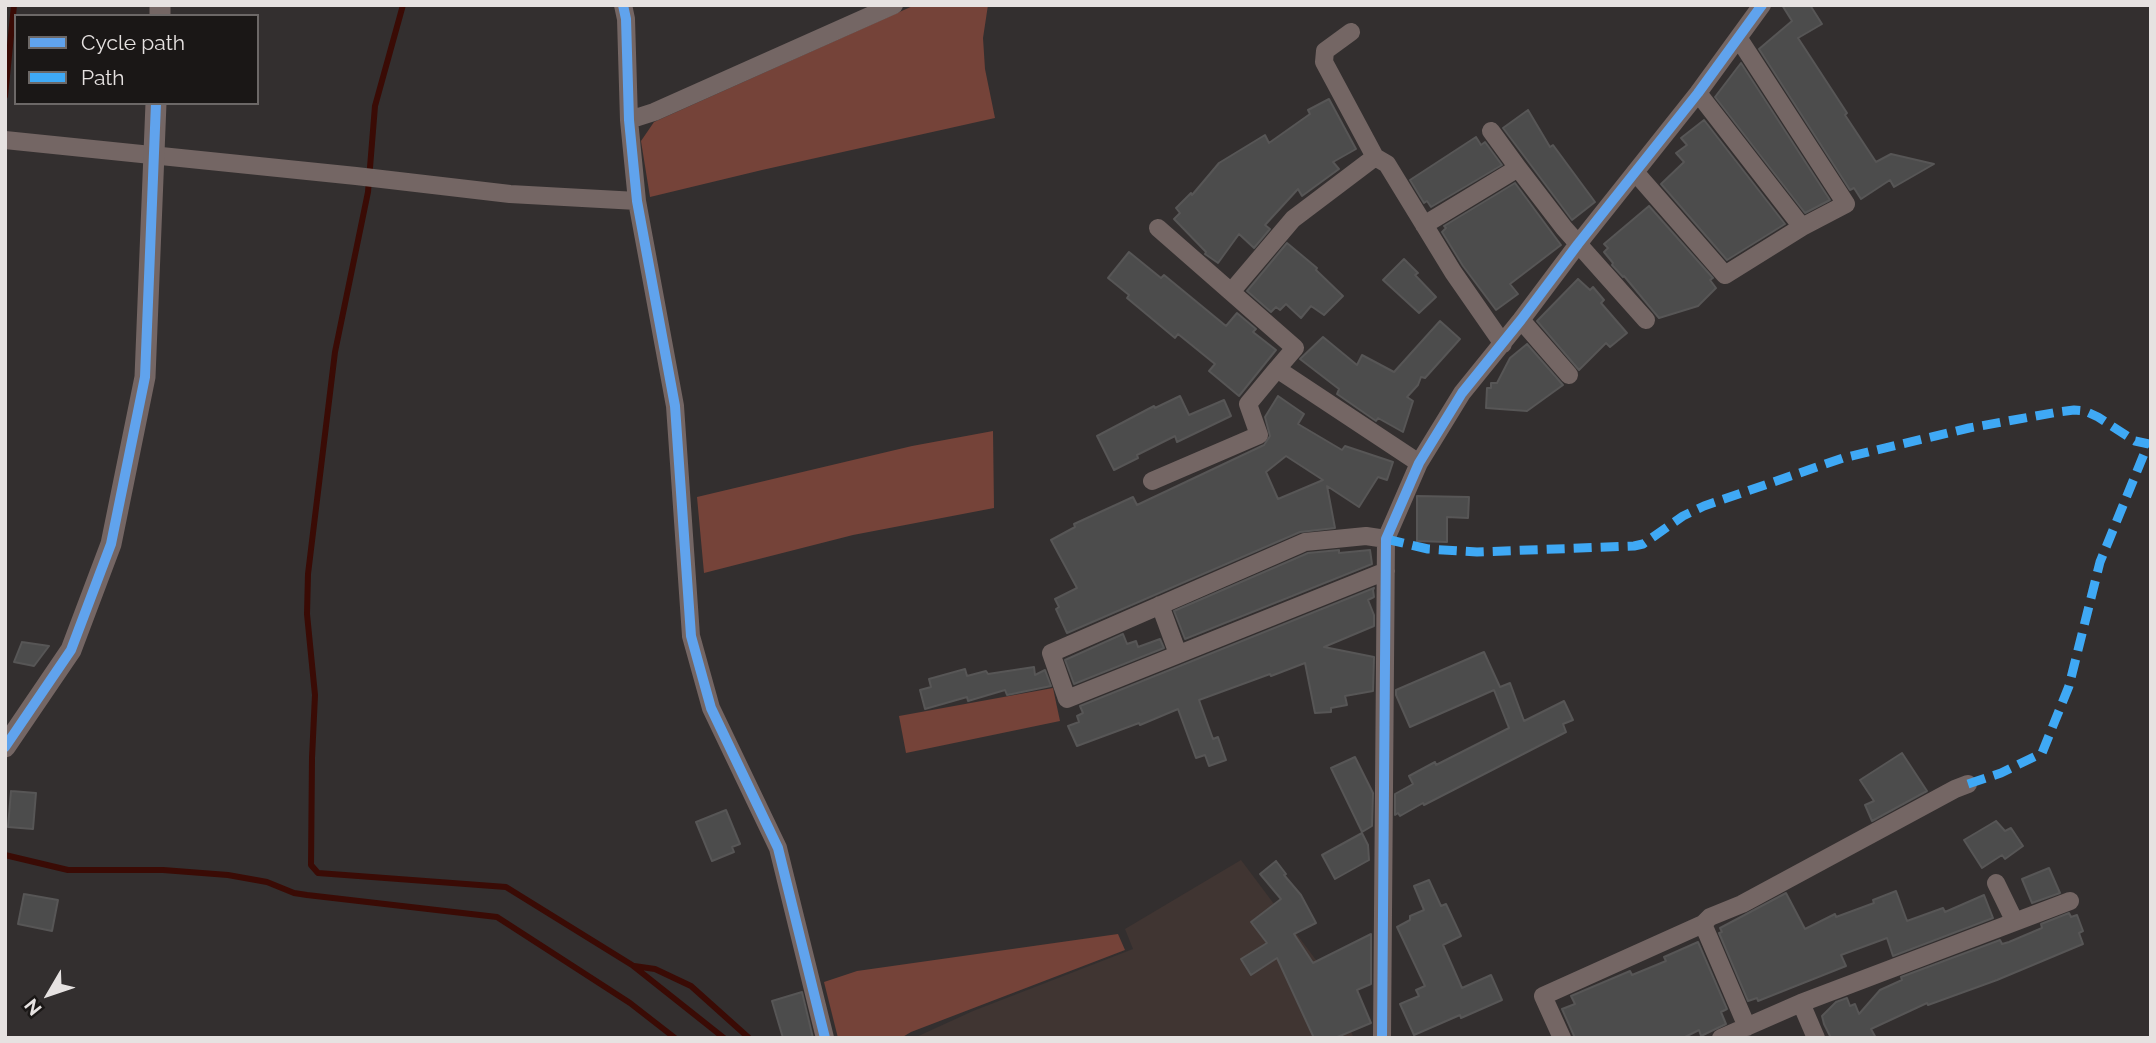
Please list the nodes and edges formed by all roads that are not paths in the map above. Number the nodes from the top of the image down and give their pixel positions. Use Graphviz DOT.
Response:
graph roads {
  1 [pos="624,5"];
  2 [pos="894,5"];
  3 [pos="1762,5"];
  4 [pos="1350,32"];
  5 [pos="1739,38"];
  6 [pos="1698,93"];
  7 [pos="156,105"];
  8 [pos="629,120"];
  9 [pos="1490,131"];
  10 [pos="12,140"];
  11 [pos="154,155"];
  12 [pos="1375,157"];
  13 [pos="1518,168"];
  14 [pos="1635,172"];
  15 [pos="637,201"];
  16 [pos="1424,225"];
  17 [pos="1802,227"];
  18 [pos="1158,228"];
  19 [pos="1578,244"];
  20 [pos="1231,292"];
  21 [pos="1521,320"];
  22 [pos="1646,320"];
  23 [pos="1503,344"];
  24 [pos="1277,369"];
  25 [pos="1569,375"];
  26 [pos="1419,463"];
  27 [pos="1153,481"];
  28 [pos="1386,538"];
  29 [pos="1386,571"];
  30 [pos="1160,605"];
  31 [pos="1178,654"];
  32 [pos="5,747"];
  33 [pos="1968,784"];
  34 [pos="1996,883"];
  35 [pos="2070,901"];
  36 [pos="2015,922"];
  37 [pos="1703,924"];
  38 [pos="1801,1003"];
  39 [pos="1747,1027"];
  40 [pos="825,1038"];
  41 [pos="1382,1038"];
  42 [pos="1562,1038"];
  43 [pos="1721,1038"];
  44 [pos="1816,1038"];
  1 -- 8 [label="street"];
  2 -- 8 [label="street"];
  3 -- 5 [label="street"];
  4 -- 12 [label="street"];
  5 -- 6 [label="street"];
  5 -- 17 [label="street"];
  6 -- 14 [label="street"];
  6 -- 17 [label="street"];
  7 -- 11 [label="street"];
  8 -- 15 [label="street"];
  9 -- 13 [label="street"];
  10 -- 11 [label="street"];
  11 -- 15 [label="street"];
  11 -- 32 [label="street"];
  12 -- 16 [label="street"];
  12 -- 20 [label="street"];
  13 -- 16 [label="street"];
  13 -- 19 [label="street"];
  14 -- 17 [label="street"];
  14 -- 19 [label="street"];
  15 -- 40 [label="street"];
  16 -- 23 [label="street"];
  18 -- 20 [label="street"];
  19 -- 21 [label="street"];
  19 -- 22 [label="street"];
  20 -- 24 [label="street"];
  21 -- 23 [label="street"];
  21 -- 25 [label="street"];
  23 -- 26 [label="street"];
  24 -- 26 [label="street"];
  24 -- 27 [label="street"];
  26 -- 28 [label="street"];
  28 -- 29 [label="street"];
  28 -- 30 [label="street"];
  29 -- 31 [label="street"];
  29 -- 41 [label="street"];
  30 -- 31 [label="street"];
  30 -- 31 [label="street"];
  33 -- 37 [label="street"];
  34 -- 36 [label="street"];
  35 -- 36 [label="street"];
  36 -- 38 [label="street"];
  37 -- 39 [label="street"];
  37 -- 42 [label="street"];
  38 -- 39 [label="street"];
  38 -- 44 [label="street"];
  39 -- 43 [label="street"];
}
